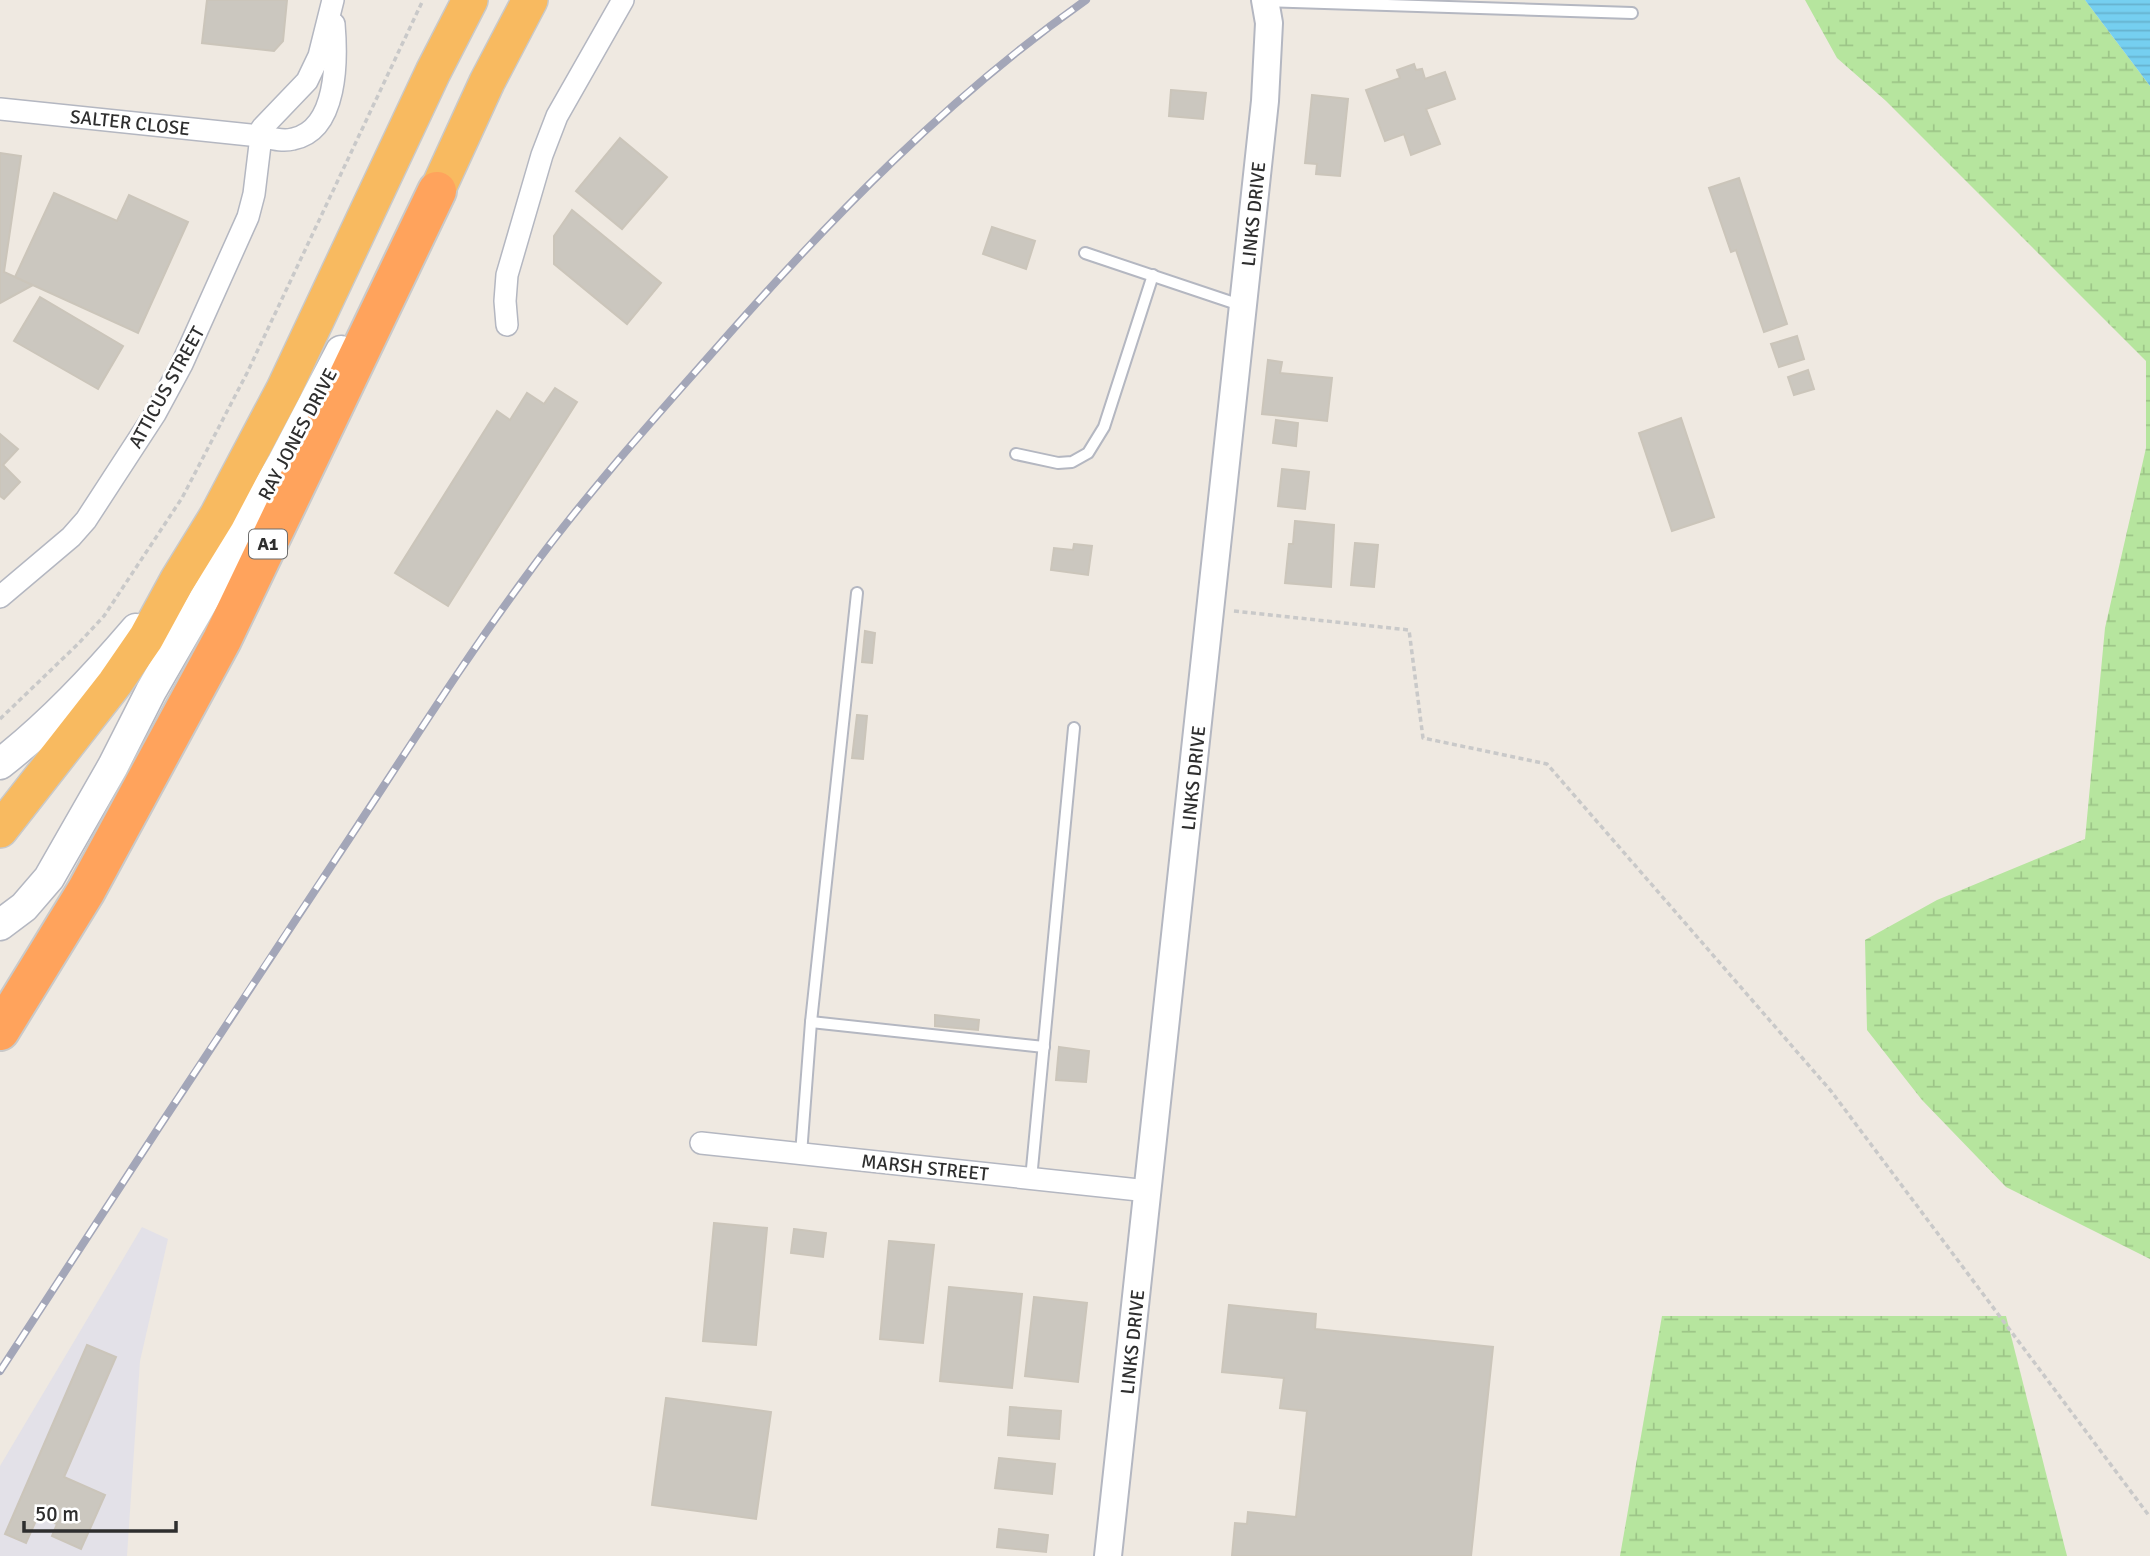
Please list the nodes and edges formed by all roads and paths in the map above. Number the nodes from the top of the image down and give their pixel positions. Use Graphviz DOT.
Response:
graph roads {
  1 [pos="423,0"];
  2 [pos="470,0"];
  3 [pos="530,0"];
  4 [pos="623,0"];
  5 [pos="1265,0"];
  6 [pos="332,2"];
  7 [pos="1632,13"];
  8 [pos="0,109"];
  9 [pos="260,136"];
  10 [pos="437,191"];
  11 [pos="1085,253"];
  12 [pos="1153,275"];
  13 [pos="1243,306"];
  14 [pos="507,325"];
  15 [pos="1016,454"];
  16 [pos="177,581"];
  17 [pos="857,593"];
  18 [pos="0,597"];
  19 [pos="1211,608"];
  20 [pos="0,719"];
  21 [pos="1074,728"];
  22 [pos="0,764"];
  23 [pos="0,830"];
  24 [pos="0,925"];
  25 [pos="811,1022"];
  26 [pos="0,1031"];
  27 [pos="1044,1047"];
  28 [pos="701,1143"];
  29 [pos="801,1154"];
  30 [pos="1031,1179"];
  31 [pos="1148,1191"];
  32 [pos="2150,1517"];
  33 [pos="1108,1556"];
  1 -- 20 [label="path"];
  2 -- 16 [label="highway, RAY JONES DRIVE"];
  3 -- 10 [label="highway, RAY JONES DRIVE / A1"];
  4 -- 14 [label="street"];
  5 -- 7 [label="lane"];
  5 -- 13 [label="street, LINKS DRIVE"];
  6 -- 9 [label="street, SALTER CLOSE"];
  6 -- 9 [label="street, SALTER CLOSE"];
  8 -- 9 [label="street, SALTER CLOSE"];
  9 -- 18 [label="street, ATTICUS STREET"];
  10 -- 24 [label="main road, RAY JONES DRIVE"];
  10 -- 26 [label="highway, A1"];
  11 -- 12 [label="lane"];
  12 -- 13 [label="lane"];
  12 -- 15 [label="lane"];
  13 -- 19 [label="street, LINKS DRIVE"];
  16 -- 22 [label="main road, RAY JONES DRIVE"];
  16 -- 23 [label="highway, RAY JONES DRIVE"];
  17 -- 25 [label="lane"];
  19 -- 31 [label="street, LINKS DRIVE"];
  19 -- 32 [label="path"];
  21 -- 27 [label="lane"];
  25 -- 27 [label="lane"];
  25 -- 29 [label="lane"];
  27 -- 30 [label="lane"];
  28 -- 29 [label="street, MARSH STREET"];
  29 -- 30 [label="street, MARSH STREET"];
  30 -- 31 [label="street, MARSH STREET"];
  31 -- 33 [label="street, LINKS DRIVE"];
}
